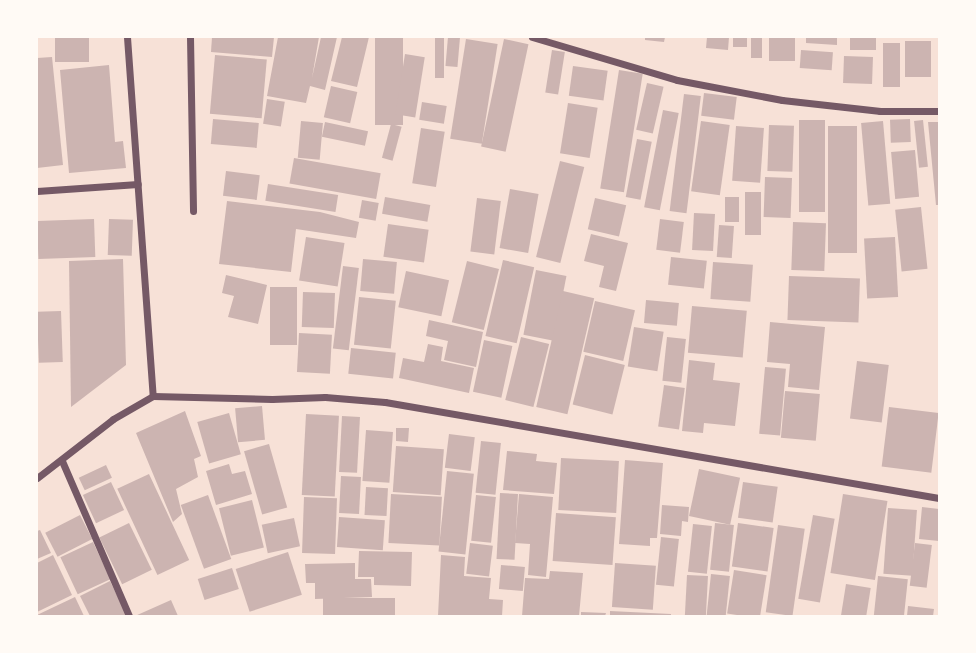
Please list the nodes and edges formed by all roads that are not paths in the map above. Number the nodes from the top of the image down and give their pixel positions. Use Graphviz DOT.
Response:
graph roads {
  1 [pos="127,37"];
  2 [pos="190,37"];
  3 [pos="532,37"];
  4 [pos="939,111"];
  5 [pos="138,184"];
  6 [pos="37,191"];
  7 [pos="193,211"];
  8 [pos="153,396"];
  9 [pos="62,461"];
  10 [pos="37,478"];
  11 [pos="939,498"];
  12 [pos="129,616"];
  1 -- 5 [label="street"];
  2 -- 7 [label="street"];
  3 -- 4 [label="street"];
  5 -- 6 [label="street"];
  5 -- 8 [label="street"];
  8 -- 9 [label="street"];
  8 -- 11 [label="street"];
  9 -- 10 [label="street"];
  9 -- 12 [label="street"];
}
